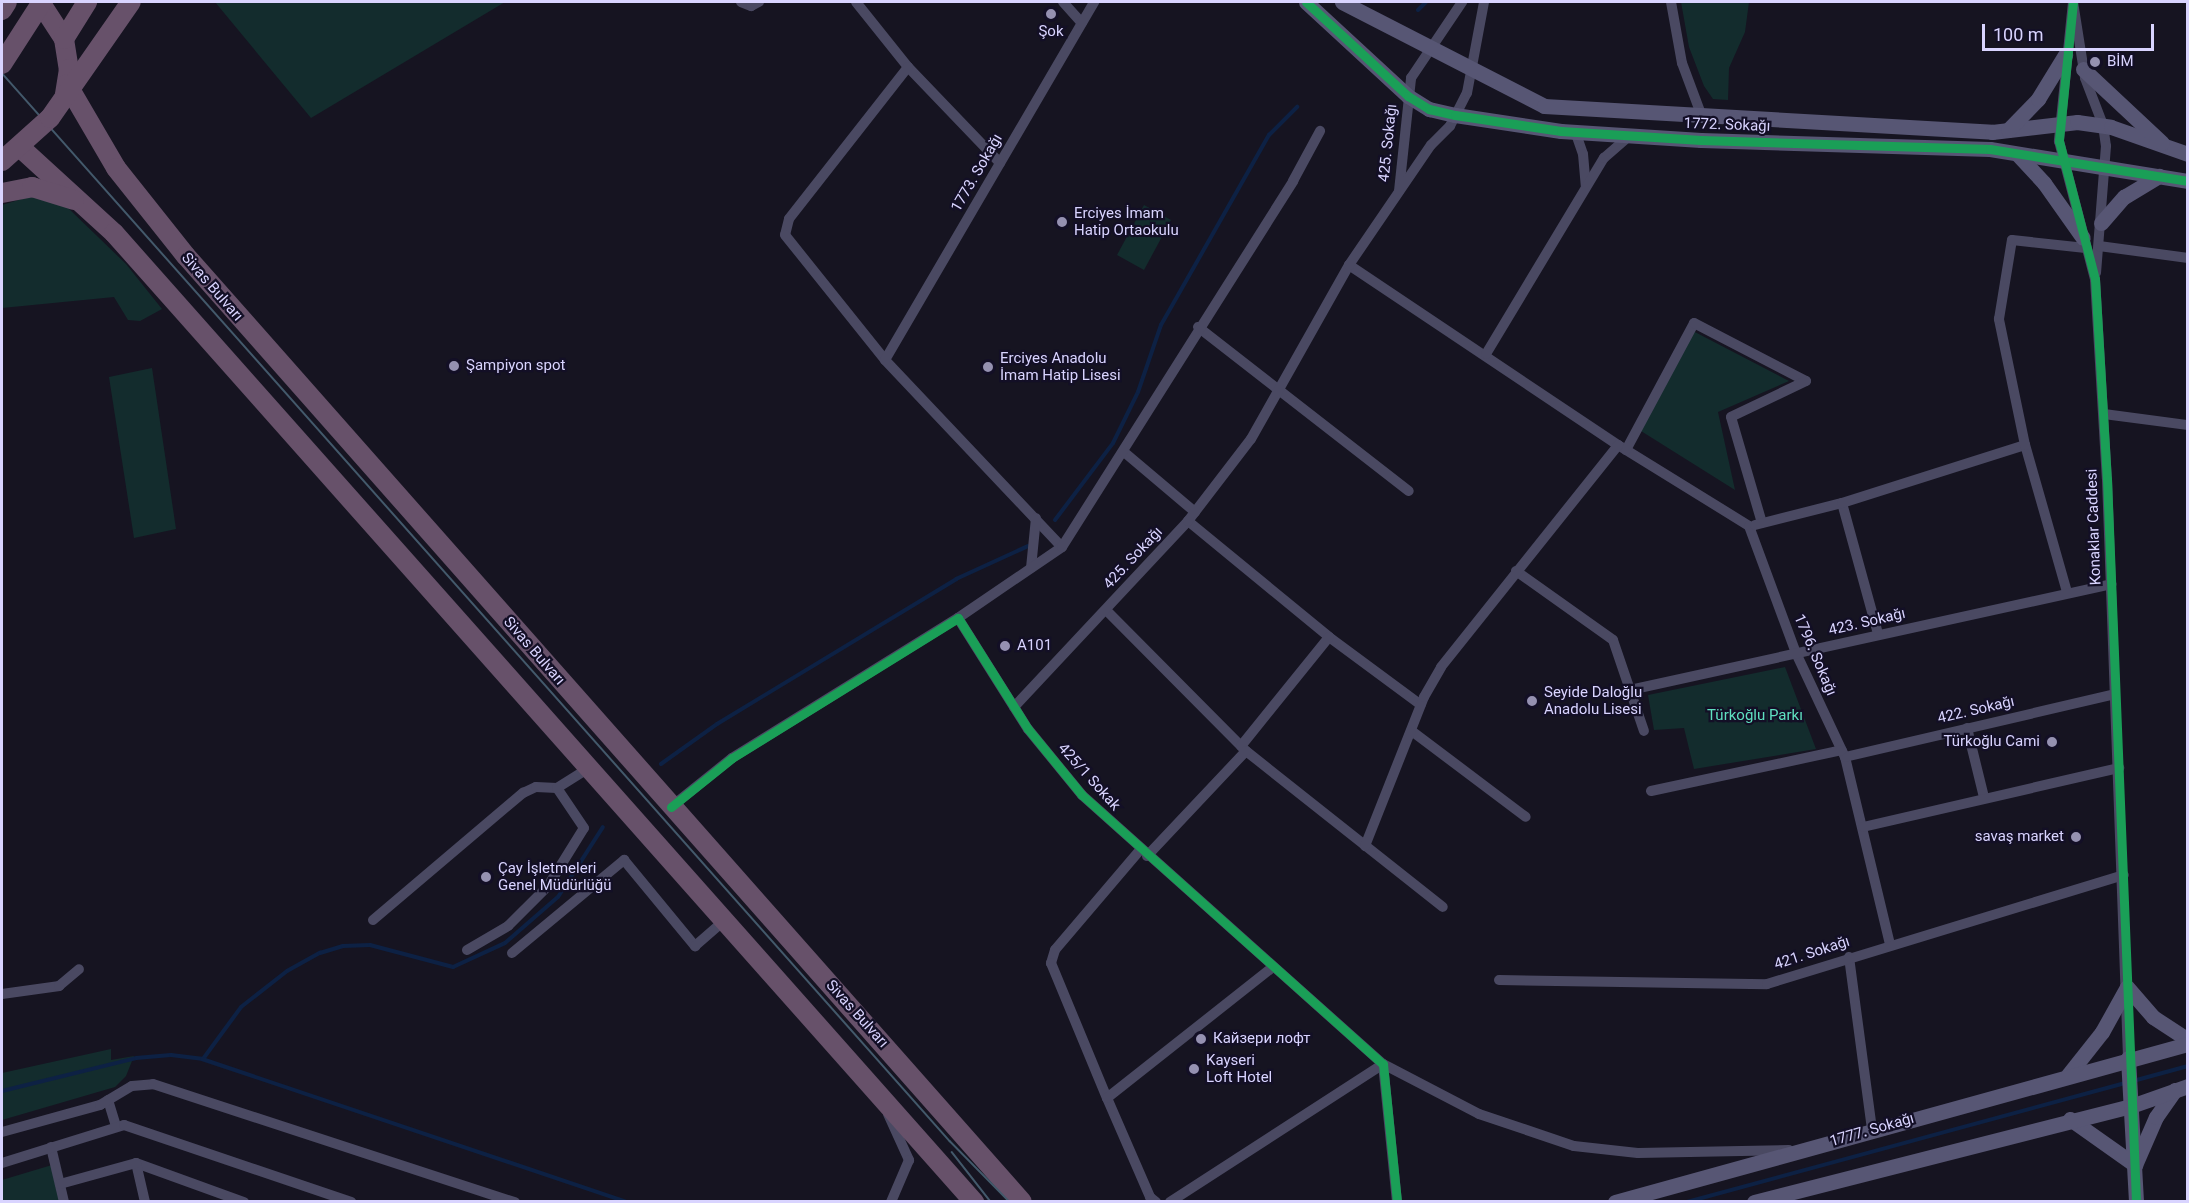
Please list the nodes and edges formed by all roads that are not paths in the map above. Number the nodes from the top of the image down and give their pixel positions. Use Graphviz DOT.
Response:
graph roads {
  1 [pos="7,2"];
  2 [pos="41,2"];
  3 [pos="87,2"];
  4 [pos="131,2"];
  5 [pos="741,2"];
  6 [pos="759,2"];
  7 [pos="856,2"];
  8 [pos="1063,2"];
  9 [pos="1094,2"];
  10 [pos="1306,2"];
  11 [pos="1342,2"];
  12 [pos="1462,2"];
  13 [pos="1484,2"];
  14 [pos="1671,2"];
  15 [pos="2073,2"];
  16 [pos="2,10"];
  17 [pos="1082,23"];
  18 [pos="64,39"];
  19 [pos="1430,47"];
  20 [pos="2065,55"];
  21 [pos="2,64"];
  22 [pos="908,67"];
  23 [pos="2083,69"];
  24 [pos="1472,70"];
  25 [pos="67,84"];
  26 [pos="1408,96"];
  27 [pos="1701,114"];
  28 [pos="1455,115"];
  29 [pos="2060,121"];
  30 [pos="2103,125"];
  31 [pos="2008,130"];
  32 [pos="1320,131"];
  33 [pos="1575,131"];
  34 [pos="1630,135"];
  35 [pos="2166,147"];
  36 [pos="23,150"];
  37 [pos="2187,154"];
  38 [pos="2018,155"];
  39 [pos="2,160"];
  40 [pos="1000,163"];
  41 [pos="2064,163"];
  42 [pos="2105,169"];
  43 [pos="2159,176"];
  44 [pos="2187,181"];
  45 [pos="1586,186"];
  46 [pos="2,193"];
  47 [pos="1398,195"];
  48 [pos="91,209"];
  49 [pos="2101,223"];
  50 [pos="2084,243"];
  51 [pos="2099,246"];
  52 [pos="2187,258"];
  53 [pos="1349,265"];
  54 [pos="2095,279"];
  55 [pos="1198,327"];
  56 [pos="1486,354"];
  57 [pos="885,360"];
  58 [pos="1278,390"];
  59 [pos="2104,414"];
  60 [pos="2187,425"];
  61 [pos="2025,445"];
  62 [pos="1622,447"];
  63 [pos="1124,452"];
  64 [pos="1409,491"];
  65 [pos="1842,503"];
  66 [pos="1191,517"];
  67 [pos="1036,518"];
  68 [pos="1762,523"];
  69 [pos="1749,526"];
  70 [pos="1062,547"];
  71 [pos="1031,568"];
  72 [pos="1516,571"];
  73 [pos="2111,584"];
  74 [pos="2067,592"];
  75 [pos="1106,610"];
  76 [pos="958,618"];
  77 [pos="1878,634"];
  78 [pos="1329,637"];
  79 [pos="1796,653"];
  80 [pos="1630,690"];
  81 [pos="2115,694"];
  82 [pos="1421,705"];
  83 [pos="1014,707"];
  84 [pos="1967,728"];
  85 [pos="1644,731"];
  86 [pos="1413,732"];
  87 [pos="1243,749"];
  88 [pos="1843,754"];
  89 [pos="589,768"];
  90 [pos="2119,768"];
  91 [pos="557,788"];
  92 [pos="1651,791"];
  93 [pos="1984,797"];
  94 [pos="671,807"];
  95 [pos="1526,817"];
  96 [pos="1863,827"];
  97 [pos="1365,846"];
  98 [pos="1143,853"];
  99 [pos="2124,875"];
  100 [pos="1443,907"];
  101 [pos="373,920"];
  102 [pos="724,921"];
  103 [pos="1890,944"];
  104 [pos="466,950"];
  105 [pos="512,953"];
  106 [pos="1849,957"];
  107 [pos="1273,967"];
  108 [pos="79,969"];
  109 [pos="1499,980"];
  110 [pos="2127,987"];
  111 [pos="2,994"];
  112 [pos="2187,1042"];
  113 [pos="2129,1063"];
  114 [pos="1383,1064"];
  115 [pos="2068,1075"];
  116 [pos="2181,1088"];
  117 [pos="879,1095"];
  118 [pos="1107,1098"];
  119 [pos="108,1100"];
  120 [pos="2131,1102"];
  121 [pos="2070,1119"];
  122 [pos="116,1127"];
  123 [pos="1872,1130"];
  124 [pos="2,1132"];
  125 [pos="51,1147"];
  126 [pos="1801,1150"];
  127 [pos="2,1163"];
  128 [pos="136,1163"];
  129 [pos="2134,1165"];
  130 [pos="60,1184"];
  131 [pos="64,1202"];
  132 [pos="145,1202"];
  133 [pos="244,1202"];
  134 [pos="351,1202"];
  135 [pos="514,1202"];
  136 [pos="891,1202"];
  137 [pos="974,1202"];
  138 [pos="1022,1202"];
  139 [pos="1156,1202"];
  140 [pos="1170,1202"];
  141 [pos="1397,1202"];
  142 [pos="1615,1202"];
  143 [pos="1754,1202"];
  144 [pos="2136,1202"];
  1 -- 16 [label="highway"];
  2 -- 18 [label="highway"];
  2 -- 21 [label="highway, bridge"];
  3 -- 18 [label="highway"];
  4 -- 39 [label="highway, bridge"];
  5 -- 6 [label="street"];
  7 -- 22 [label="street"];
  8 -- 17 [label="street"];
  9 -- 17 [label="street, 1773. Sokağı"];
  10 -- 26 [label="street, 1772. Sokağı"];
  11 -- 19 [label="street, 1772. Sokağı"];
  12 -- 19 [label="street, 425. Sokağı"];
  13 -- 24 [label="street, 425. Sokağı"];
  14 -- 27 [label="street"];
  15 -- 20 [label="street, Konaklar Caddesi"];
  15 -- 23 [label="street, Konaklar Caddesi"];
  17 -- 40 [label="street, 1773. Sokağı"];
  18 -- 25 [label="highway"];
  19 -- 24 [label="street, 1772. Sokağı"];
  19 -- 26 [label="street, 425. Sokağı"];
  20 -- 29 [label="street, Konaklar Caddesi"];
  20 -- 31 [label="street"];
  22 -- 40 [label="street"];
  22 -- 57 [label="street"];
  23 -- 30 [label="street, Konaklar Caddesi"];
  23 -- 35 [label="street"];
  24 -- 27 [label="street, 1772. Sokağı"];
  24 -- 28 [label="street, 425. Sokağı"];
  25 -- 36 [label="highway"];
  25 -- 94 [label="highway, Sivas Bulvarı"];
  26 -- 28 [label="street, 1772. Sokağı"];
  26 -- 47 [label="street, 425. Sokağı"];
  27 -- 31 [label="street, 1772. Sokağı"];
  28 -- 33 [label="street, 1772. Sokağı"];
  28 -- 47 [label="street, 425. Sokağı"];
  29 -- 30 [label="street, 1772. Sokağı"];
  29 -- 31 [label="street, 1772. Sokağı"];
  29 -- 41 [label="street, Konaklar Caddesi"];
  30 -- 35 [label="street, 1772. Sokağı"];
  30 -- 42 [label="street, Konaklar Caddesi"];
  32 -- 55 [label="street"];
  33 -- 34 [label="street, 1772. Sokağı"];
  33 -- 45 [label="street"];
  34 -- 38 [label="street, 1772. Sokağı"];
  34 -- 45 [label="street"];
  35 -- 37 [label="street, 1772. Sokağı"];
  36 -- 39 [label="highway"];
  36 -- 48 [label="highway"];
  38 -- 41 [label="street, 1772. Sokağı"];
  38 -- 50 [label="street"];
  40 -- 57 [label="street, 1773. Sokağı"];
  41 -- 42 [label="street, 1772. Sokağı"];
  41 -- 50 [label="street, Konaklar Caddesi"];
  42 -- 43 [label="street, 1772. Sokağı"];
  42 -- 49 [label="street, Konaklar Caddesi"];
  43 -- 44 [label="street, 1772. Sokağı"];
  43 -- 49 [label="street"];
  45 -- 56 [label="street"];
  46 -- 48 [label="highway"];
  47 -- 53 [label="street, 425. Sokağı"];
  48 -- 89 [label="highway"];
  49 -- 51 [label="street, Konaklar Caddesi"];
  50 -- 54 [label="street, Konaklar Caddesi"];
  50 -- 61 [label="street"];
  51 -- 52 [label="street"];
  51 -- 54 [label="street, Konaklar Caddesi"];
  53 -- 56 [label="street"];
  53 -- 58 [label="street, 425. Sokağı"];
  54 -- 59 [label="street, Konaklar Caddesi"];
  55 -- 58 [label="street"];
  55 -- 63 [label="street"];
  56 -- 62 [label="street"];
  57 -- 67 [label="street"];
  58 -- 64 [label="street"];
  58 -- 66 [label="street, 425. Sokağı"];
  59 -- 60 [label="street"];
  59 -- 73 [label="street, Konaklar Caddesi"];
  61 -- 65 [label="street"];
  61 -- 74 [label="street"];
  62 -- 68 [label="street"];
  62 -- 69 [label="street"];
  62 -- 72 [label="street"];
  63 -- 66 [label="street"];
  63 -- 70 [label="street"];
  65 -- 68 [label="street"];
  65 -- 77 [label="street"];
  66 -- 75 [label="street, 425. Sokağı"];
  66 -- 78 [label="street"];
  67 -- 70 [label="street"];
  67 -- 71 [label="street"];
  68 -- 69 [label="street"];
  69 -- 79 [label="street, 1796. Sokağı"];
  70 -- 71 [label="street"];
  71 -- 76 [label="street"];
  72 -- 80 [label="street"];
  72 -- 82 [label="street"];
  73 -- 74 [label="street, 423. Sokağı"];
  73 -- 81 [label="street, Konaklar Caddesi"];
  74 -- 77 [label="street, 423. Sokağı"];
  75 -- 83 [label="street, 425. Sokağı"];
  75 -- 87 [label="street"];
  76 -- 83 [label="street, 425/1 Sokak"];
  76 -- 94 [label="street"];
  77 -- 79 [label="street, 423. Sokağı"];
  78 -- 82 [label="street"];
  78 -- 87 [label="street"];
  79 -- 80 [label="street, 423. Sokağı"];
  79 -- 88 [label="street, 1796. Sokağı"];
  80 -- 85 [label="street"];
  81 -- 84 [label="street, 422. Sokağı"];
  81 -- 90 [label="street, Konaklar Caddesi"];
  82 -- 86 [label="street"];
  83 -- 98 [label="street, 425/1 Sokak"];
  84 -- 88 [label="street, 422. Sokağı"];
  84 -- 93 [label="street"];
  86 -- 95 [label="street"];
  86 -- 97 [label="street"];
  87 -- 97 [label="street"];
  87 -- 98 [label="street"];
  88 -- 92 [label="street, 422. Sokağı"];
  88 -- 96 [label="street, 1796. Sokağı"];
  89 -- 91 [label="street"];
  89 -- 102 [label="highway"];
  90 -- 93 [label="street"];
  90 -- 99 [label="street, Konaklar Caddesi"];
  91 -- 101 [label="street"];
  91 -- 104 [label="street"];
  93 -- 96 [label="street"];
  94 -- 138 [label="highway, Sivas Bulvarı"];
  96 -- 103 [label="street, 1796. Sokağı"];
  97 -- 100 [label="street"];
  98 -- 107 [label="street, 425/1 Sokak"];
  98 -- 118 [label="street"];
  99 -- 103 [label="street, 421. Sokağı"];
  99 -- 110 [label="street, Konaklar Caddesi"];
  102 -- 105 [label="street"];
  102 -- 117 [label="highway"];
  103 -- 106 [label="street, 421. Sokağı"];
  106 -- 109 [label="street, 421. Sokağı"];
  106 -- 123 [label="street"];
  107 -- 114 [label="street, 425/1 Sokak"];
  107 -- 118 [label="street"];
  108 -- 111 [label="street"];
  110 -- 112 [label="street"];
  110 -- 113 [label="street, Konaklar Caddesi"];
  110 -- 115 [label="street"];
  112 -- 113 [label="street, 1777. Sokağı"];
  113 -- 115 [label="street, 1777. Sokağı"];
  113 -- 120 [label="street"];
  114 -- 126 [label="street, 425/1 Sokak"];
  114 -- 140 [label="street"];
  114 -- 141 [label="street"];
  115 -- 123 [label="street, 1777. Sokağı"];
  116 -- 120 [label="street"];
  116 -- 129 [label="street"];
  117 -- 136 [label="street"];
  117 -- 137 [label="highway"];
  118 -- 139 [label="street"];
  119 -- 122 [label="street"];
  119 -- 124 [label="street"];
  119 -- 135 [label="street"];
  120 -- 121 [label="street"];
  120 -- 129 [label="street"];
  121 -- 129 [label="street"];
  121 -- 143 [label="street"];
  122 -- 125 [label="street"];
  122 -- 134 [label="street"];
  123 -- 126 [label="street, 1777. Sokağı"];
  125 -- 127 [label="street"];
  125 -- 130 [label="street"];
  126 -- 142 [label="street, 1777. Sokağı"];
  128 -- 130 [label="street"];
  128 -- 132 [label="street"];
  128 -- 133 [label="street"];
  129 -- 144 [label="street"];
  130 -- 131 [label="street"];
}
